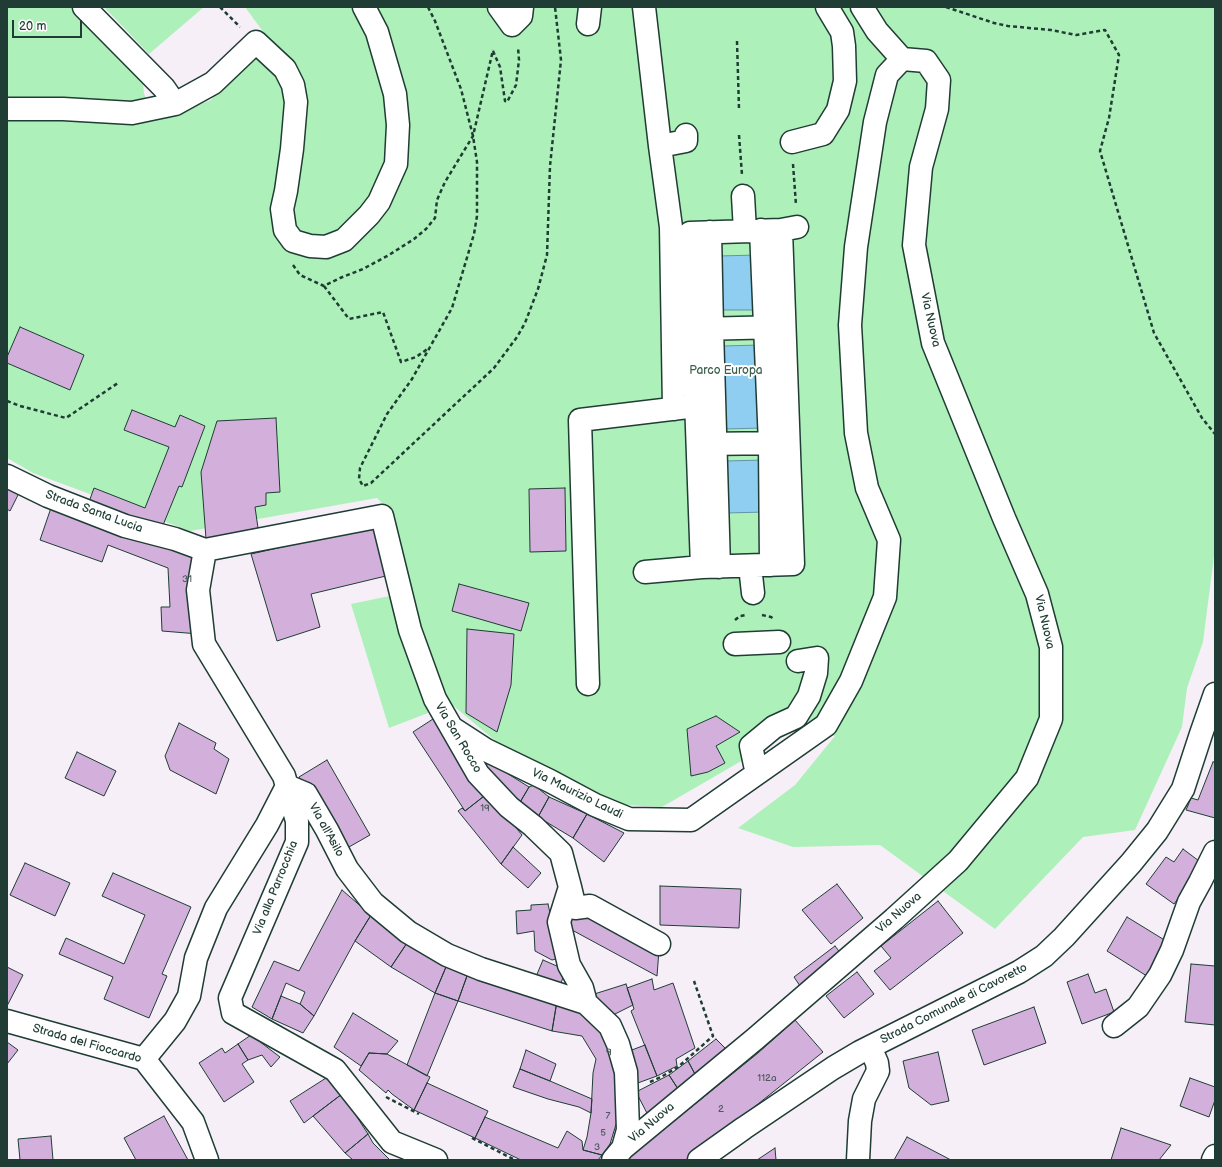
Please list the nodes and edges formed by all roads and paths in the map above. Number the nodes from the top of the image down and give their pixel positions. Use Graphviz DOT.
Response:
graph roads {
  1 [pos="84,7"];
  2 [pos="364,7"];
  3 [pos="428,7"];
  4 [pos="499,7"];
  5 [pos="522,7"];
  6 [pos="555,7"];
  7 [pos="644,7"];
  8 [pos="827,7"];
  9 [pos="862,7"];
  10 [pos="946,7"];
  11 [pos="737,41"];
  12 [pos="902,59"];
  13 [pos="519,60"];
  14 [pos="175,104"];
  15 [pos="7,108"];
  16 [pos="740,109"];
  17 [pos="686,135"];
  18 [pos="740,135"];
  19 [pos="473,136"];
  20 [pos="792,142"];
  21 [pos="660,146"];
  22 [pos="445,182"];
  23 [pos="743,196"];
  24 [pos="771,230"];
  25 [pos="690,233"];
  26 [pos="324,286"];
  27 [pos="775,327"];
  28 [pos="702,329"];
  29 [pos="430,347"];
  30 [pos="118,383"];
  31 [pos="7,401"];
  32 [pos="696,406"];
  33 [pos="674,409"];
  34 [pos="1215,434"];
  35 [pos="707,444"];
  36 [pos="779,444"];
  37 [pos="7,476"];
  38 [pos="205,550"];
  39 [pos="750,566"];
  40 [pos="711,567"];
  41 [pos="645,572"];
  42 [pos="753,593"];
  43 [pos="735,644"];
  44 [pos="765,647"];
  45 [pos="798,661"];
  46 [pos="588,684"];
  47 [pos="1215,694"];
  48 [pos="452,728"];
  49 [pos="765,763"];
  50 [pos="287,786"];
  51 [pos="1215,852"];
  52 [pos="570,887"];
  53 [pos="659,944"];
  54 [pos="694,981"];
  55 [pos="586,1004"];
  56 [pos="7,1021"];
  57 [pos="1114,1026"];
  58 [pos="870,1047"];
  59 [pos="144,1059"];
  60 [pos="648,1082"];
  61 [pos="472,1138"];
  62 [pos="618,1154"];
  63 [pos="1215,1156"];
  64 [pos="207,1160"];
  65 [pos="436,1160"];
  66 [pos="515,1160"];
  67 [pos="699,1160"];
  68 [pos="858,1160"];
  69 [pos="1213,1160"];
  1 -- 14 [label="street"];
  2 -- 14 [label="street"];
  3 -- 19 [label="path"];
  4 -- 5 [label="street"];
  6 -- 29 [label="path"];
  7 -- 21 [label="street"];
  8 -- 20 [label="street"];
  9 -- 12 [label="street"];
  10 -- 34 [label="path"];
  11 -- 16 [label="path"];
  12 -- 49 [label="street, Via Maurizio Laudi"];
  12 -- 62 [label="street, Via Nuova"];
  13 -- 19 [label="path"];
  14 -- 15 [label="street"];
  17 -- 21 [label="street"];
  18 -- 23 [label="path"];
  19 -- 22 [label="path"];
  19 -- 29 [label="path"];
  20 -- 24 [label="path"];
  21 -- 25 [label="street"];
  23 -- 24 [label="street"];
  24 -- 25 [label="street"];
  24 -- 27 [label="street"];
  25 -- 28 [label="street"];
  25 -- 33 [label="street"];
  26 -- 29 [label="path"];
  27 -- 28 [label="street"];
  27 -- 36 [label="street"];
  28 -- 32 [label="street"];
  28 -- 35 [label="street"];
  30 -- 31 [label="path"];
  32 -- 33 [label="street"];
  32 -- 35 [label="street"];
  33 -- 46 [label="street"];
  35 -- 36 [label="street"];
  35 -- 40 [label="street"];
  36 -- 39 [label="street"];
  37 -- 38 [label="street, Strada Santa Lucia"];
  38 -- 48 [label="street, Via San Rocco"];
  38 -- 50 [label="street, Via alla Parrocchia"];
  39 -- 40 [label="street"];
  39 -- 42 [label="street"];
  40 -- 41 [label="street"];
  43 -- 44 [label="street"];
  45 -- 49 [label="street"];
  47 -- 58 [label="street, Strada Comunale di Cavoretto"];
  48 -- 49 [label="street, Via Maurizio Laudi"];
  48 -- 52 [label="street, Via San Rocco"];
  50 -- 55 [label="street, Via all'Asilo"];
  50 -- 59 [label="street"];
  50 -- 65 [label="street, Via alla Parrocchia"];
  51 -- 57 [label="street"];
  52 -- 53 [label="street, Via San Rocco"];
  52 -- 55 [label="street"];
  54 -- 60 [label="path"];
  55 -- 62 [label="street"];
  56 -- 59 [label="street, Strada del Fioccardo"];
  58 -- 67 [label="street, Strada Comunale di Cavoretto"];
  58 -- 68 [label="street"];
  59 -- 64 [label="street, Strada del Fioccardo"];
  61 -- 66 [label="path"];
  63 -- 69 [label="street"];
}
